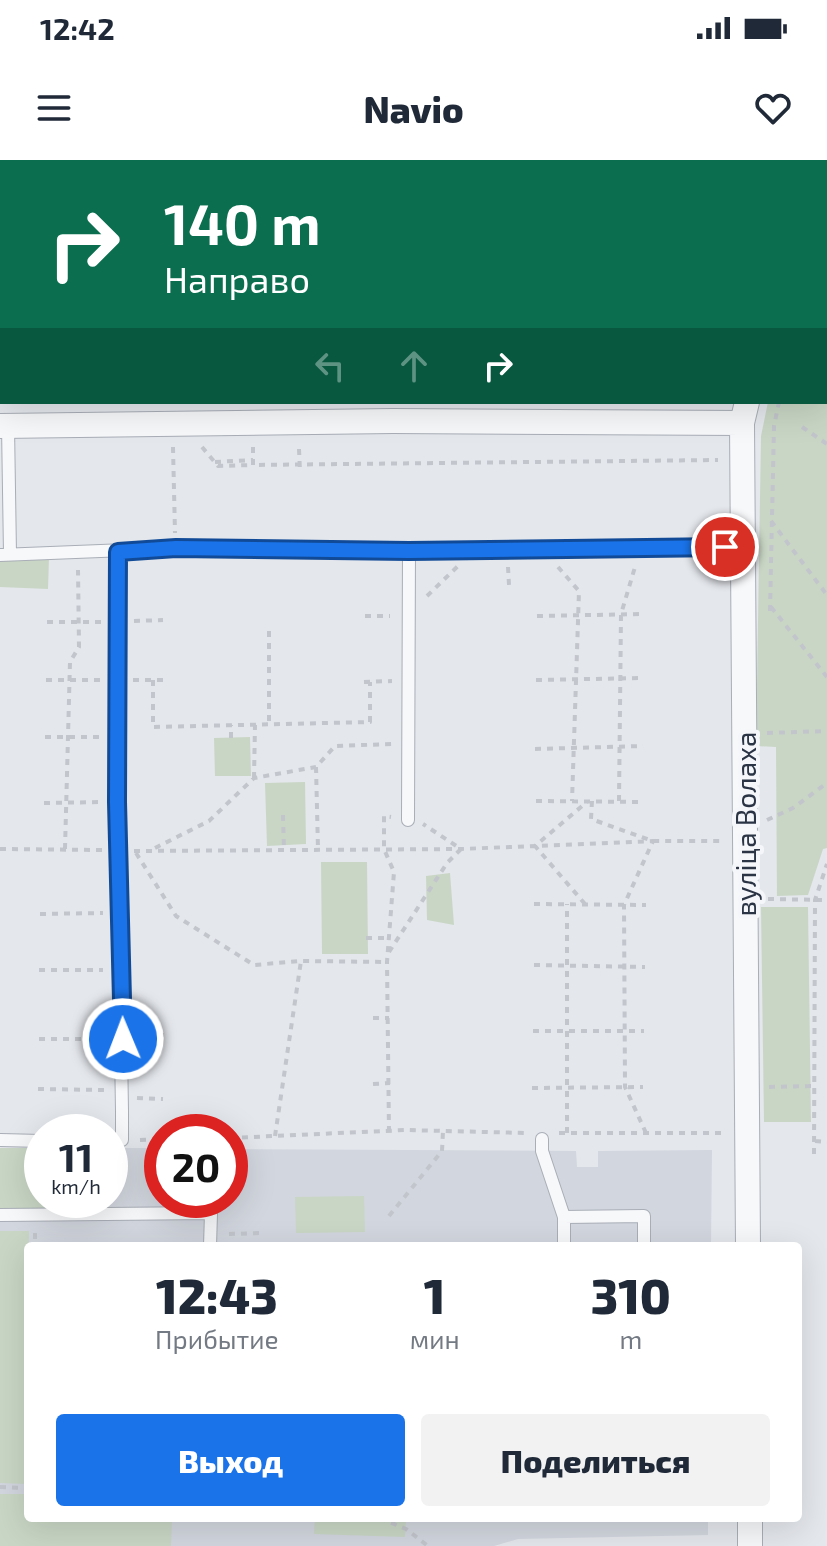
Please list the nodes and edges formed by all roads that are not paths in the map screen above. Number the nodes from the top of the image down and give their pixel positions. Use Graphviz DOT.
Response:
graph roads {
  1 [pos="745,413"];
  2 [pos="4,426"];
  3 [pos="743,549"];
  4 [pos="409,551"];
  5 [pos="118,552"];
  6 [pos="5,554"];
  7 [pos="402,818"];
  8 [pos="122,1114"];
  9 [pos="543,1135"];
  10 [pos="0,1140"];
  11 [pos="24,1141"];
  12 [pos="0,1215"];
  13 [pos="564,1217"];
  14 [pos="210,1242"];
  15 [pos="564,1242"];
  16 [pos="644,1242"];
  17 [pos="748,1242"];
  18 [pos="750,1522"];
  19 [pos="750,1546"];
  1 -- 2 [label="street"];
  1 -- 3 [label="street, вуліца Волаха"];
  2 -- 6 [label="lane"];
  3 -- 4 [label="lane"];
  3 -- 17 [label="street, вуліца Волаха"];
  4 -- 5 [label="lane"];
  4 -- 7 [label="lane"];
  5 -- 6 [label="lane"];
  5 -- 8 [label="lane"];
  9 -- 13 [label="lane"];
  10 -- 11 [label="lane"];
  12 -- 14 [label="lane"];
  13 -- 15 [label="lane"];
  13 -- 16 [label="lane"];
  18 -- 19 [label="street"];
}
